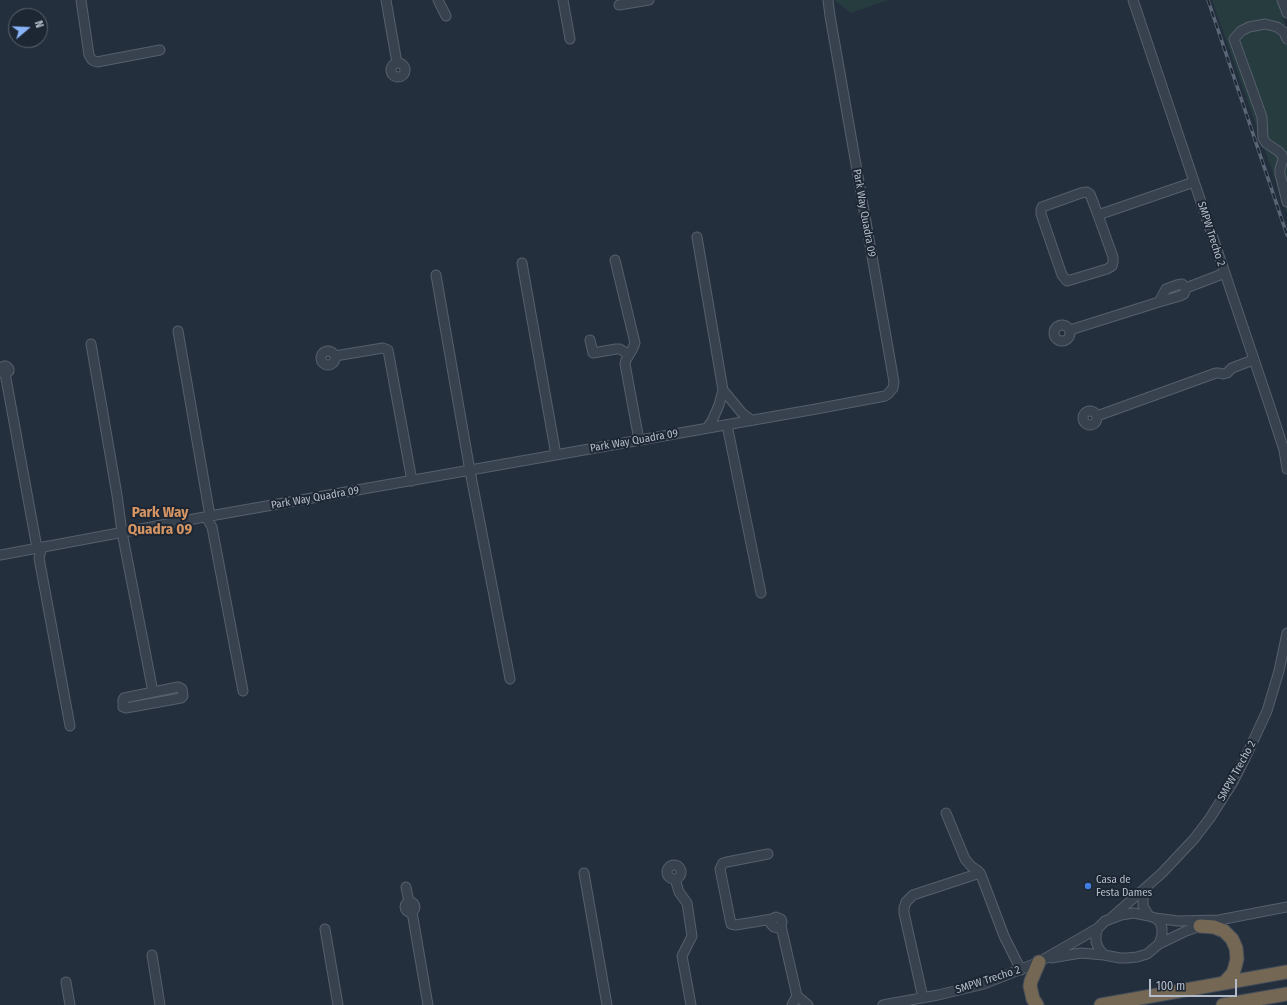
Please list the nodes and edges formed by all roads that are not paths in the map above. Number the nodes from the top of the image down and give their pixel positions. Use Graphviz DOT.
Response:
graph roads {
  1 [pos="81,0"];
  2 [pos="386,0"];
  3 [pos="438,0"];
  4 [pos="563,0"];
  5 [pos="648,0"];
  6 [pos="824,0"];
  7 [pos="828,0"];
  8 [pos="1133,0"];
  9 [pos="1282,0"];
  10 [pos="620,5"];
  11 [pos="1287,13"];
  12 [pos="446,16"];
  13 [pos="830,16"];
  14 [pos="570,39"];
  15 [pos="1287,39"];
  16 [pos="160,50"];
  17 [pos="397,63"];
  18 [pos="1194,182"];
  19 [pos="1287,202"];
  20 [pos="1098,215"];
  21 [pos="696,237"];
  22 [pos="615,260"];
  23 [pos="522,263"];
  24 [pos="1225,274"];
  25 [pos="436,275"];
  26 [pos="1070,330"];
  27 [pos="178,331"];
  28 [pos="590,340"];
  29 [pos="91,344"];
  30 [pos="629,355"];
  31 [pos="335,356"];
  32 [pos="1253,360"];
  33 [pos="5,373"];
  34 [pos="723,390"];
  35 [pos="733,403"];
  36 [pos="719,405"];
  37 [pos="1097,416"];
  38 [pos="751,420"];
  39 [pos="727,425"];
  40 [pos="707,428"];
  41 [pos="639,440"];
  42 [pos="556,455"];
  43 [pos="1287,469"];
  44 [pos="470,471"];
  45 [pos="412,481"];
  46 [pos="210,516"];
  47 [pos="122,532"];
  48 [pos="36,548"];
  49 [pos="0,555"];
  50 [pos="760,594"];
  51 [pos="1287,633"];
  52 [pos="510,679"];
  53 [pos="243,691"];
  54 [pos="153,692"];
  55 [pos="70,726"];
  56 [pos="946,813"];
  57 [pos="768,854"];
  58 [pos="584,873"];
  59 [pos="980,873"];
  60 [pos="675,879"];
  61 [pos="1147,886"];
  62 [pos="406,887"];
  63 [pos="1287,907"];
  64 [pos="1152,917"];
  65 [pos="1111,918"];
  66 [pos="1219,920"];
  67 [pos="1200,926"];
  68 [pos="1098,928"];
  69 [pos="325,930"];
  70 [pos="1159,944"];
  71 [pos="152,955"];
  72 [pos="1104,955"];
  73 [pos="1041,961"];
  74 [pos="1021,970"];
  75 [pos="1287,972"];
  76 [pos="66,982"];
  77 [pos="1224,983"];
  78 [pos="1287,994"];
  79 [pos="797,996"];
  80 [pos="923,998"];
  81 [pos="70,1005"];
  82 [pos="160,1005"];
  83 [pos="338,1005"];
  84 [pos="428,1005"];
  85 [pos="607,1005"];
  86 [pos="691,1005"];
  87 [pos="792,1005"];
  88 [pos="808,1005"];
  89 [pos="883,1005"];
  90 [pos="1037,1005"];
  91 [pos="1101,1005"];
  92 [pos="1223,1005"];
  1 -- 16 [label="street"];
  2 -- 17 [label="street"];
  3 -- 12 [label="street"];
  4 -- 14 [label="street"];
  5 -- 10 [label="street"];
  6 -- 13 [label="street, Park Way Quadra 09"];
  7 -- 13 [label="street, Park Way Quadra 09"];
  8 -- 18 [label="street, SMPW Trecho 2"];
  9 -- 11 [label="street"];
  13 -- 38 [label="street, Park Way Quadra 09"];
  15 -- 19 [label="street"];
  18 -- 20 [label="street"];
  18 -- 24 [label="street, SMPW Trecho 2"];
  20 -- 20 [label="street"];
  21 -- 34 [label="street"];
  22 -- 30 [label="street"];
  23 -- 42 [label="street"];
  24 -- 26 [label="street"];
  24 -- 32 [label="street, SMPW Trecho 2"];
  25 -- 44 [label="street"];
  27 -- 46 [label="street"];
  28 -- 30 [label="street"];
  29 -- 47 [label="street"];
  30 -- 41 [label="street"];
  31 -- 45 [label="street"];
  32 -- 37 [label="street"];
  32 -- 43 [label="street, SMPW Trecho 2"];
  33 -- 48 [label="street"];
  34 -- 35 [label="street"];
  34 -- 36 [label="street"];
  35 -- 36 [label="street"];
  35 -- 38 [label="street"];
  36 -- 40 [label="street"];
  38 -- 39 [label="street, Park Way Quadra 09"];
  39 -- 40 [label="street, Park Way Quadra 09"];
  39 -- 50 [label="street"];
  40 -- 41 [label="street, Park Way Quadra 09"];
  41 -- 42 [label="street, Park Way Quadra 09"];
  42 -- 44 [label="street, Park Way Quadra 09"];
  44 -- 45 [label="street, Park Way Quadra 09"];
  44 -- 52 [label="street"];
  45 -- 46 [label="street, Park Way Quadra 09"];
  46 -- 47 [label="street, Park Way Quadra 09"];
  46 -- 53 [label="street"];
  47 -- 48 [label="street, Park Way Quadra 09"];
  47 -- 54 [label="street"];
  48 -- 49 [label="street, Park Way Quadra 09"];
  48 -- 55 [label="street"];
  51 -- 61 [label="street, SMPW Trecho 2"];
  54 -- 54 [label="street"];
  56 -- 59 [label="street"];
  57 -- 79 [label="street"];
  58 -- 85 [label="street"];
  59 -- 74 [label="street"];
  59 -- 80 [label="street"];
  60 -- 86 [label="street"];
  61 -- 64 [label="street"];
  61 -- 65 [label="street, SMPW Trecho 2"];
  62 -- 84 [label="street"];
  63 -- 66 [label="street"];
  64 -- 65 [label="street"];
  64 -- 66 [label="street"];
  64 -- 70 [label="street"];
  65 -- 68 [label="street"];
  66 -- 67 [label="street"];
  67 -- 70 [label="street"];
  67 -- 77 [label="highway"];
  68 -- 72 [label="street"];
  68 -- 73 [label="street"];
  69 -- 83 [label="street"];
  70 -- 72 [label="street"];
  71 -- 82 [label="street"];
  72 -- 73 [label="street"];
  73 -- 74 [label="street, SMPW Trecho 2"];
  73 -- 90 [label="highway"];
  74 -- 80 [label="street, SMPW Trecho 2"];
  75 -- 77 [label="highway"];
  76 -- 81 [label="street"];
  77 -- 91 [label="highway"];
  78 -- 92 [label="highway"];
  79 -- 87 [label="street"];
  79 -- 88 [label="street"];
  80 -- 89 [label="street, SMPW Trecho 2"];
}
